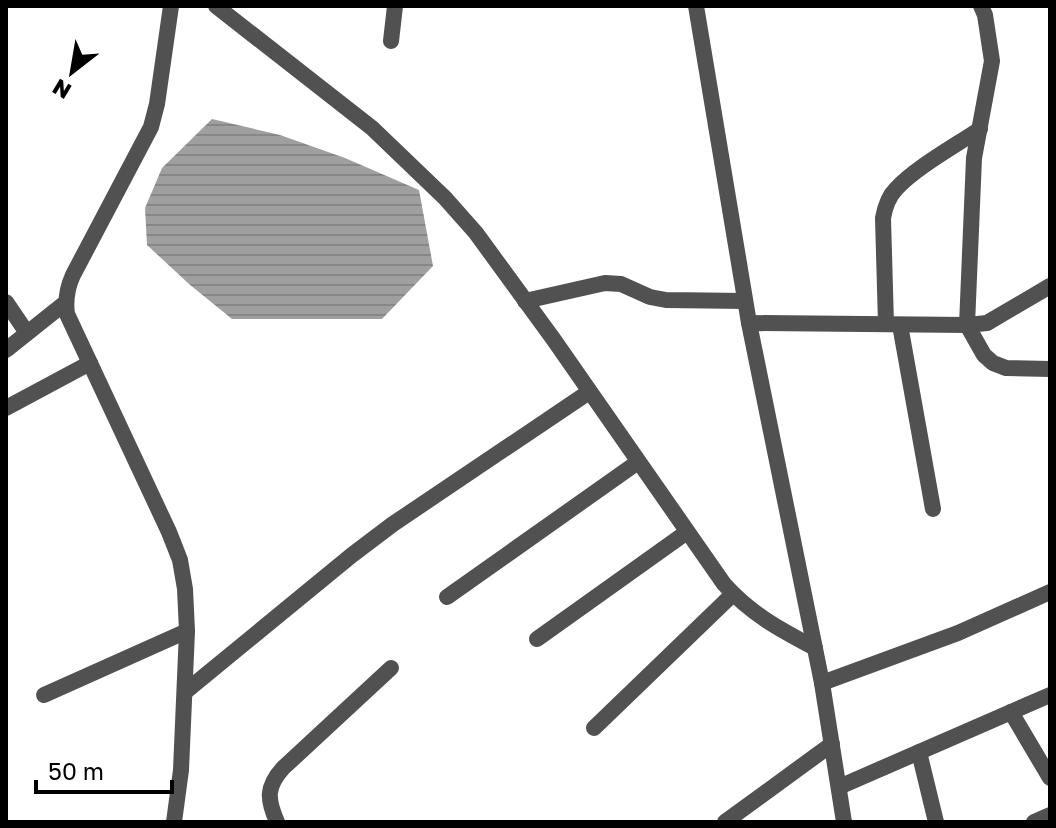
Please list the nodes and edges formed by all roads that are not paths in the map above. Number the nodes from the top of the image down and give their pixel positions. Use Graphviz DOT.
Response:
graph roads {
  1 [pos="171,6"];
  2 [pos="216,6"];
  3 [pos="395,6"];
  4 [pos="696,6"];
  5 [pos="981,6"];
  6 [pos="391,41"];
  7 [pos="980,129"];
  8 [pos="1050,286"];
  9 [pos="525,301"];
  10 [pos="745,301"];
  11 [pos="6,302"];
  12 [pos="65,303"];
  13 [pos="749,323"];
  14 [pos="893,324"];
  15 [pos="967,325"];
  16 [pos="27,333"];
  17 [pos="6,350"];
  18 [pos="90,363"];
  19 [pos="1050,369"];
  20 [pos="589,392"];
  21 [pos="6,408"];
  22 [pos="638,462"];
  23 [pos="933,509"];
  24 [pos="687,532"];
  25 [pos="1050,592"];
  26 [pos="733,594"];
  27 [pos="447,597"];
  28 [pos="187,631"];
  29 [pos="537,639"];
  30 [pos="815,648"];
  31 [pos="391,668"];
  32 [pos="822,683"];
  33 [pos="185,692"];
  34 [pos="44,695"];
  35 [pos="1050,695"];
  36 [pos="1011,712"];
  37 [pos="594,728"];
  38 [pos="832,744"];
  39 [pos="919,752"];
  40 [pos="1050,778"];
  41 [pos="839,787"];
  42 [pos="1050,815"];
  43 [pos="174,822"];
  44 [pos="277,822"];
  45 [pos="725,822"];
  46 [pos="844,822"];
  47 [pos="936,822"];
  48 [pos="1034,822"];
  1 -- 12 [label="street"];
  2 -- 9 [label="street"];
  3 -- 6 [label="street"];
  4 -- 10 [label="street"];
  5 -- 7 [label="street"];
  7 -- 14 [label="street"];
  7 -- 15 [label="street"];
  8 -- 15 [label="street"];
  9 -- 10 [label="street"];
  9 -- 20 [label="street"];
  10 -- 13 [label="street"];
  11 -- 16 [label="street"];
  12 -- 16 [label="street"];
  12 -- 18 [label="street"];
  13 -- 14 [label="street"];
  13 -- 30 [label="street"];
  14 -- 15 [label="street"];
  14 -- 23 [label="street"];
  15 -- 19 [label="street"];
  16 -- 17 [label="street"];
  18 -- 21 [label="street"];
  18 -- 28 [label="street"];
  20 -- 22 [label="street"];
  20 -- 33 [label="street"];
  22 -- 24 [label="street"];
  22 -- 27 [label="street"];
  24 -- 26 [label="street"];
  24 -- 29 [label="street"];
  25 -- 32 [label="street"];
  26 -- 30 [label="street"];
  26 -- 37 [label="street"];
  28 -- 33 [label="street"];
  28 -- 34 [label="street"];
  30 -- 32 [label="street"];
  31 -- 44 [label="street"];
  32 -- 38 [label="street"];
  33 -- 43 [label="street"];
  35 -- 36 [label="street"];
  36 -- 39 [label="street"];
  36 -- 40 [label="street"];
  38 -- 41 [label="street"];
  38 -- 45 [label="street"];
  39 -- 41 [label="street"];
  39 -- 47 [label="street"];
  41 -- 46 [label="street"];
  42 -- 48 [label="street"];
}
